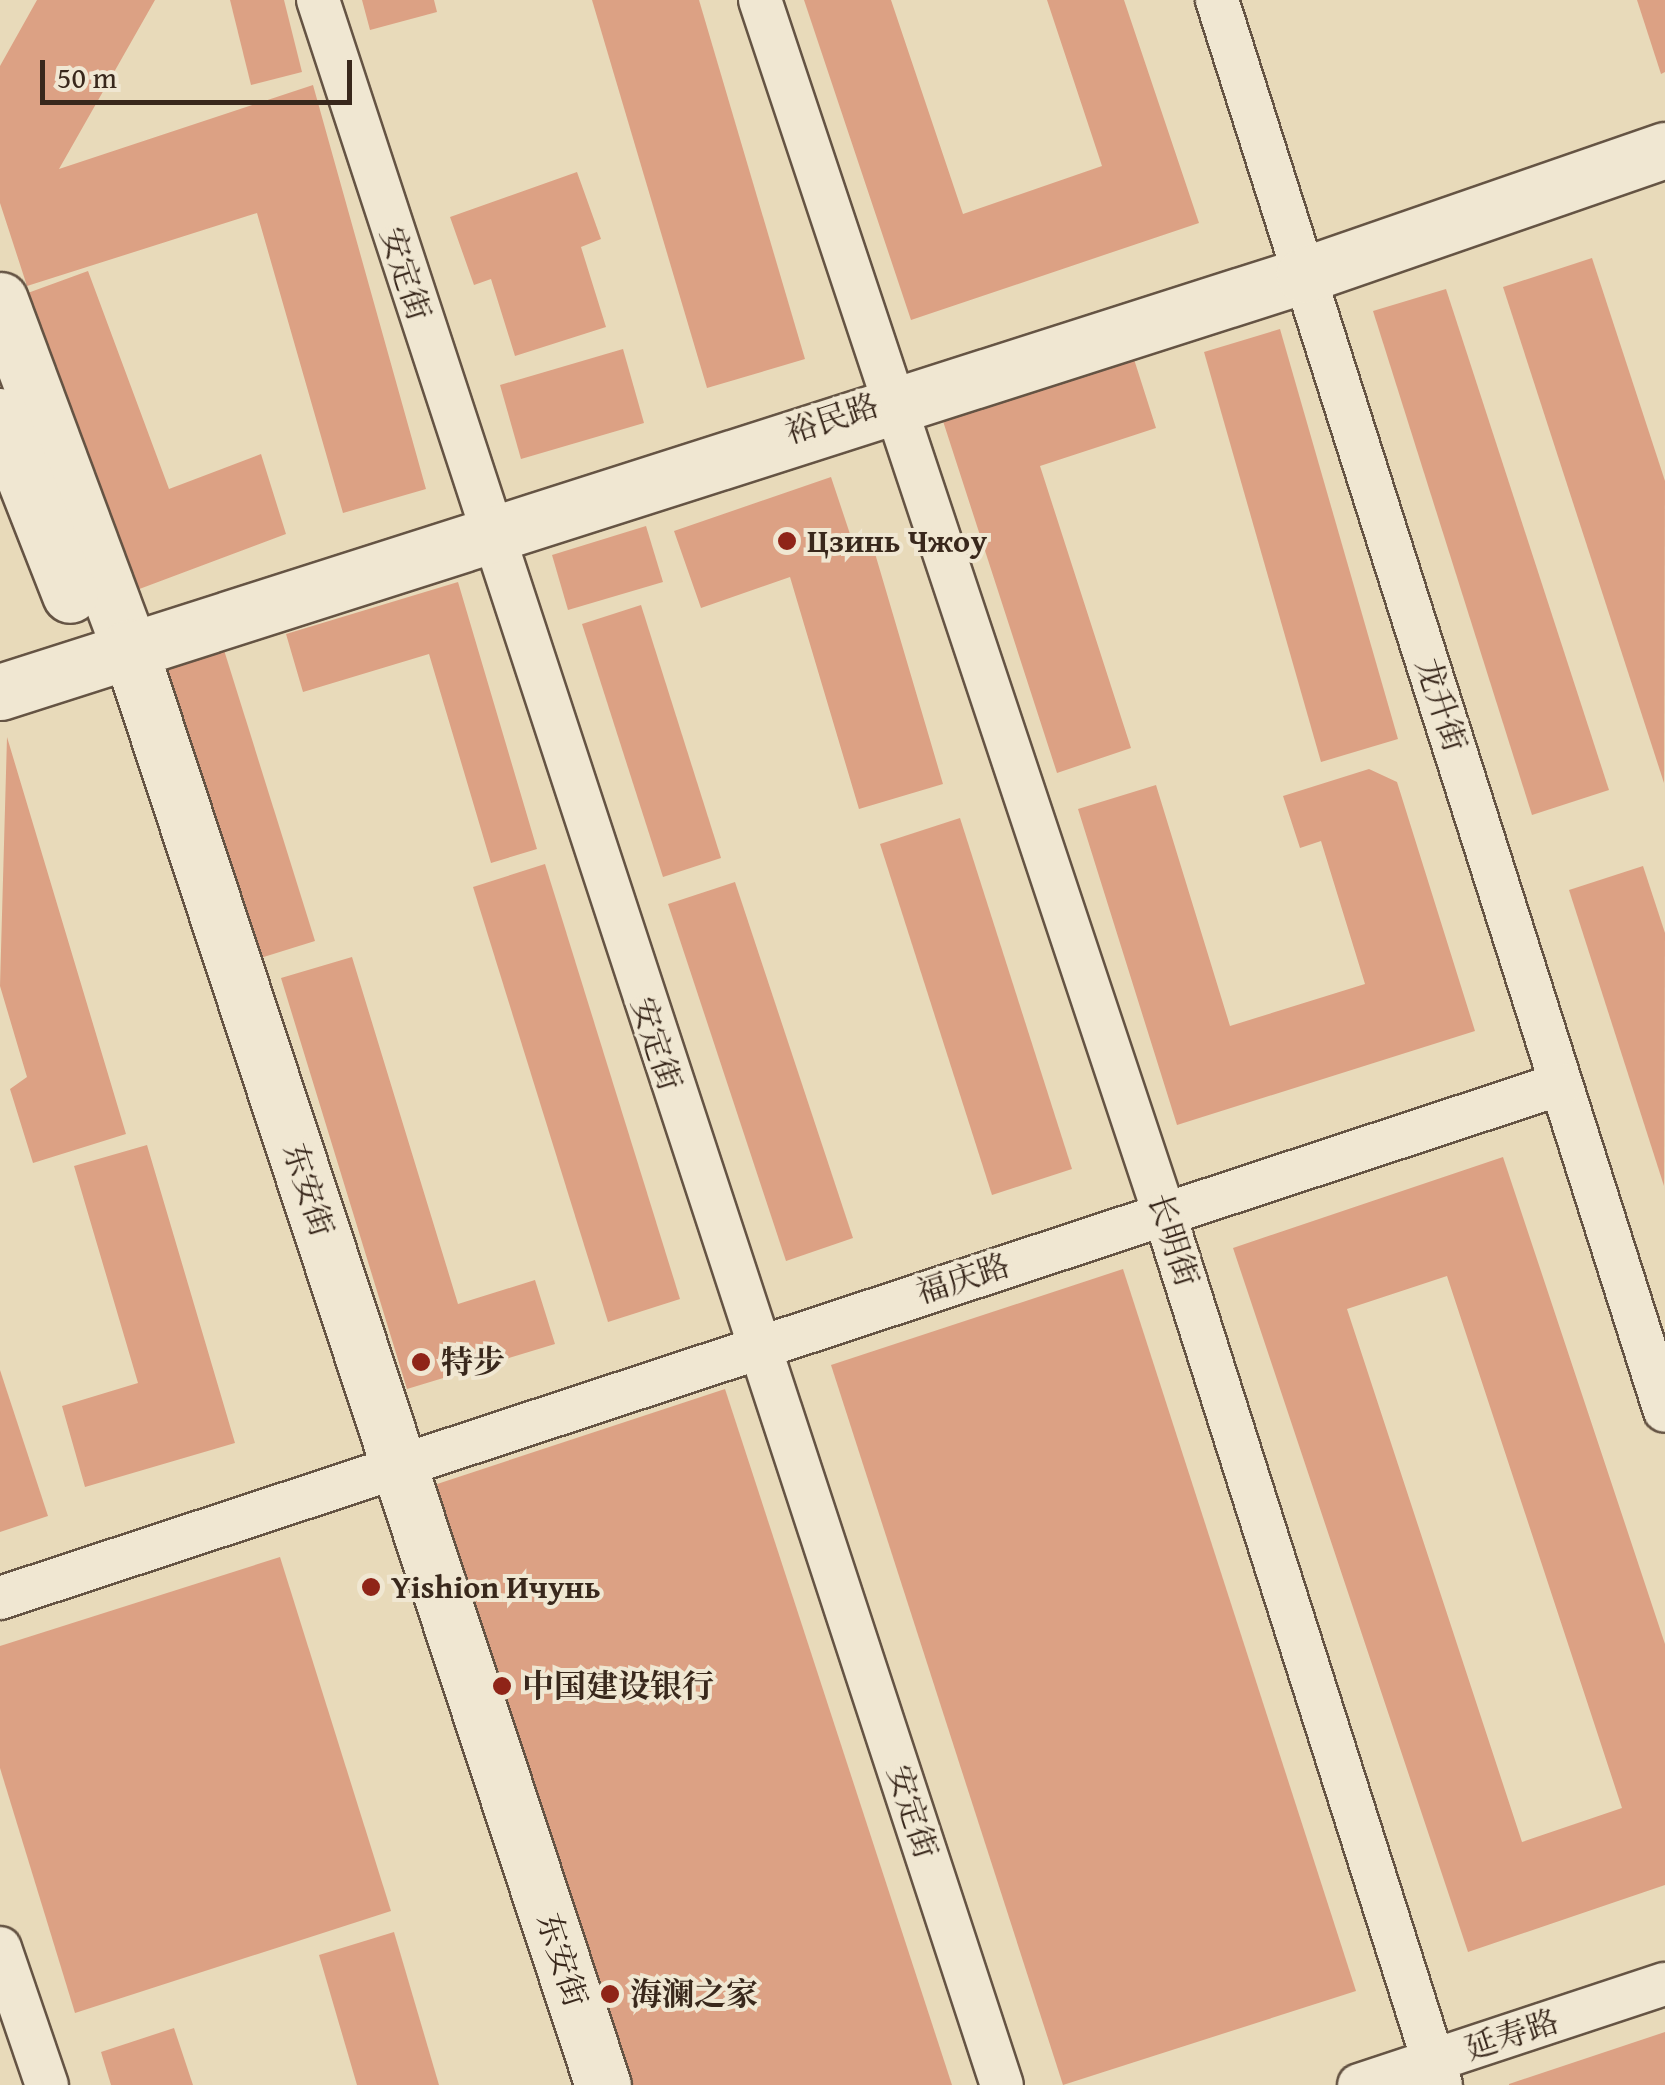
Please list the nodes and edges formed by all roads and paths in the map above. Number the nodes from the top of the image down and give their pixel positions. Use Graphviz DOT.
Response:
graph roads {
  1 [pos="318,0"];
  2 [pos="760,0"];
  3 [pos="1216,0"];
  4 [pos="1665,150"];
  5 [pos="1304,275"];
  6 [pos="0,300"];
  7 [pos="895,399"];
  8 [pos="0,416"];
  9 [pos="487,532"];
  10 [pos="112,653"];
  11 [pos="0,692"];
  12 [pos="1561,1084"];
  13 [pos="1164,1213"];
  14 [pos="756,1345"];
  15 [pos="1665,1411"];
  16 [pos="381,1467"];
  17 [pos="0,1598"];
  18 [pos="0,1948"];
  19 [pos="1665,1984"];
  20 [pos="1437,2073"];
  21 [pos="47,2085"];
  22 [pos="565,2085"];
  23 [pos="604,2085"];
  24 [pos="1002,2085"];
  25 [pos="1360,2085"];
  1 -- 9 [label="street, 安定街"];
  2 -- 7 [label="street, 长明街"];
  3 -- 5 [label="street, 龙升街"];
  4 -- 5 [label="main road, 裕民路"];
  5 -- 7 [label="main road, 裕民路"];
  5 -- 12 [label="street, 龙升街"];
  6 -- 10 [label="main road, 东安街"];
  7 -- 9 [label="main road, 裕民路"];
  7 -- 13 [label="street, 长明街"];
  8 -- 10 [label="main road, 东安街"];
  9 -- 10 [label="main road, 裕民路"];
  9 -- 14 [label="street, 安定街"];
  10 -- 11 [label="main road, 裕民路"];
  10 -- 16 [label="main road, 东安街"];
  12 -- 13 [label="street, 福庆路"];
  12 -- 15 [label="street, 龙升街"];
  13 -- 14 [label="street, 福庆路"];
  13 -- 20 [label="street, 长明街"];
  14 -- 16 [label="street, 福庆路"];
  14 -- 24 [label="street, 安定街"];
  16 -- 17 [label="street, 福庆路"];
  16 -- 22 [label="main road, 东安街"];
  16 -- 23 [label="main road, 东安街"];
  18 -- 21 [label="street"];
  19 -- 20 [label="street, 延寿路"];
  20 -- 25 [label="street, 延寿路"];
}
